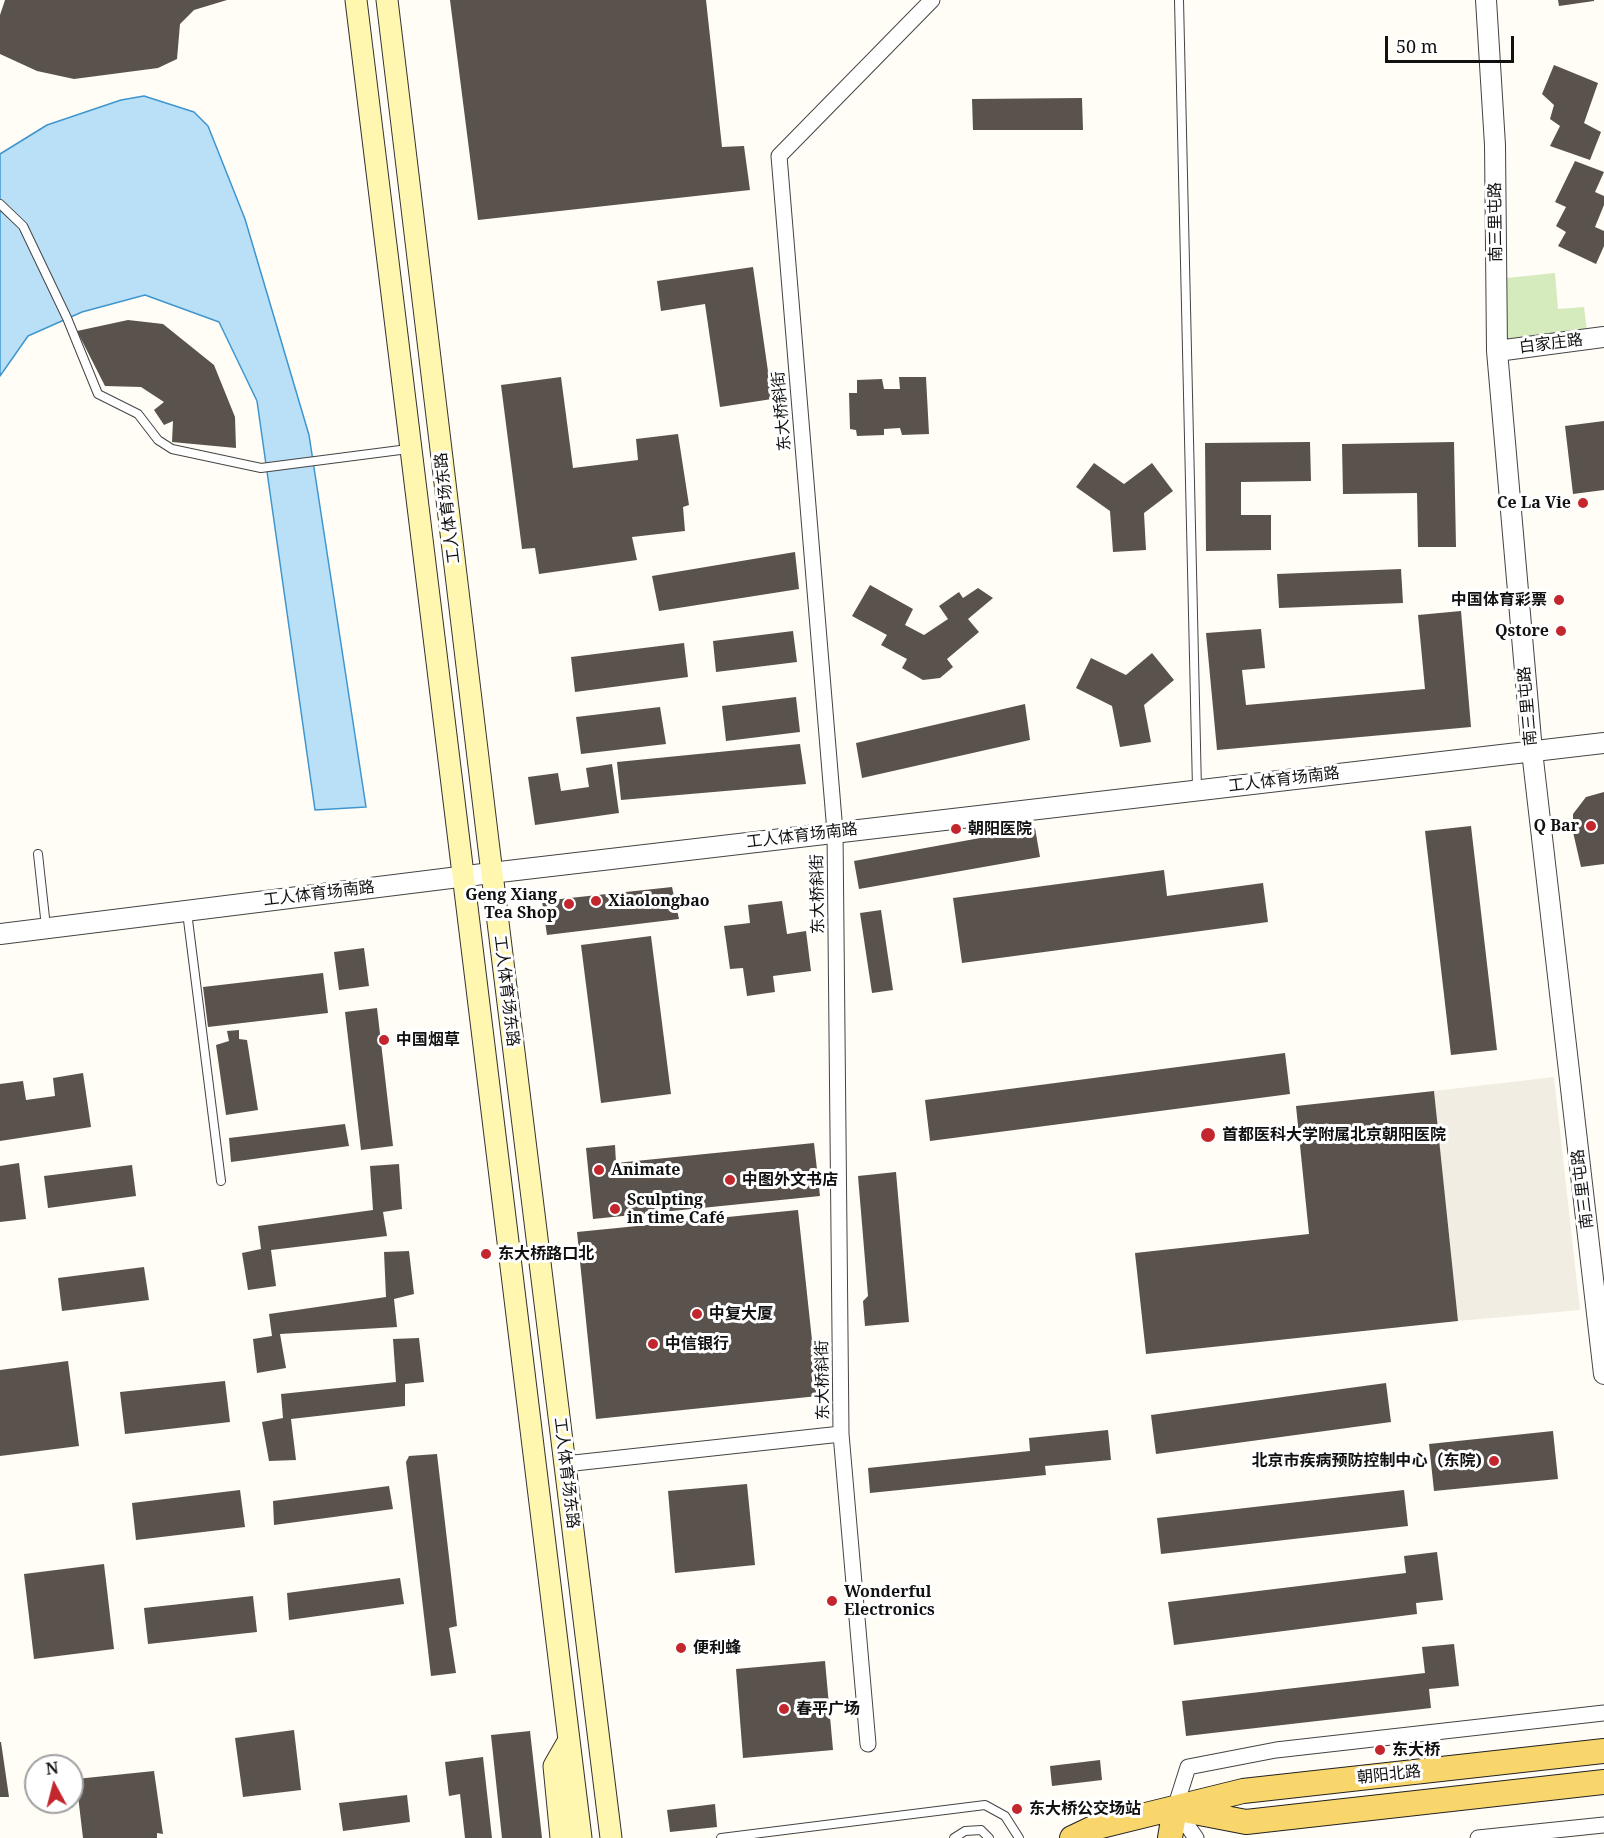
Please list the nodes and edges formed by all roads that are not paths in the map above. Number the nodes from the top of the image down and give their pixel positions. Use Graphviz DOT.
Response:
graph roads {
  1 [pos="356,0"];
  2 [pos="387,0"];
  3 [pos="932,0"];
  4 [pos="1179,0"];
  5 [pos="1486,0"];
  6 [pos="0,204"];
  7 [pos="1604,338"];
  8 [pos="1497,351"];
  9 [pos="410,449"];
  10 [pos="1604,743"];
  11 [pos="1532,751"];
  12 [pos="1197,790"];
  13 [pos="835,832"];
  14 [pos="38,854"];
  15 [pos="491,873"];
  16 [pos="464,876"];
  17 [pos="187,911"];
  18 [pos="46,928"];
  19 [pos="0,934"];
  20 [pos="221,1181"];
  21 [pos="1604,1374"];
  22 [pos="842,1434"];
  23 [pos="565,1464"];
  24 [pos="1604,1713"];
  25 [pos="569,1740"];
  26 [pos="868,1744"];
  27 [pos="1604,1750"];
  28 [pos="1604,1782"];
  29 [pos="1175,1808"];
  30 [pos="1604,1825"];
  31 [pos="561,1838"];
  32 [pos="581,1838"];
  33 [pos="611,1838"];
  34 [pos="721,1838"];
  35 [pos="954,1838"];
  36 [pos="989,1838"];
  37 [pos="1019,1838"];
  38 [pos="1072,1838"];
  39 [pos="1170,1838"];
  40 [pos="1196,1838"];
  41 [pos="1478,1838"];
  1 -- 9 [label="main road, 工人体育场东路"];
  2 -- 15 [label="main road, 工人体育场东路"];
  3 -- 13 [label="street, 东大桥斜街"];
  4 -- 12 [label="lane"];
  5 -- 8 [label="street, 南三里屯路"];
  6 -- 9 [label="lane"];
  7 -- 8 [label="street, 白家庄路"];
  8 -- 11 [label="street, 南三里屯路"];
  9 -- 16 [label="main road, 工人体育场东路"];
  10 -- 11 [label="street, 工人体育场南路"];
  11 -- 12 [label="street, 工人体育场南路"];
  11 -- 21 [label="street, 南三里屯路"];
  12 -- 13 [label="street, 工人体育场南路"];
  13 -- 15 [label="street, 工人体育场南路"];
  13 -- 22 [label="street, 东大桥斜街"];
  14 -- 18 [label="lane"];
  15 -- 16 [label="street, 工人体育场南路"];
  15 -- 23 [label="main road, 工人体育场东路"];
  16 -- 17 [label="street, 工人体育场南路"];
  16 -- 25 [label="main road, 工人体育场东路"];
  17 -- 18 [label="street, 工人体育场南路"];
  17 -- 20 [label="lane"];
  18 -- 19 [label="street, 工人体育场南路"];
  22 -- 23 [label="street"];
  22 -- 26 [label="street, 东大桥斜街"];
  23 -- 33 [label="main road, 工人体育场东路"];
  24 -- 29 [label="street"];
  25 -- 31 [label="main road"];
  25 -- 32 [label="main road, 工人体育场东路"];
  27 -- 29 [label="main road, 朝阳北路"];
  28 -- 29 [label="main road, 朝阳北路"];
  29 -- 38 [label="main road, 朝阳北路"];
  29 -- 39 [label="main road"];
  29 -- 40 [label="street"];
  30 -- 41 [label="street"];
  34 -- 37 [label="lane"];
  35 -- 36 [label="lane"];
}
